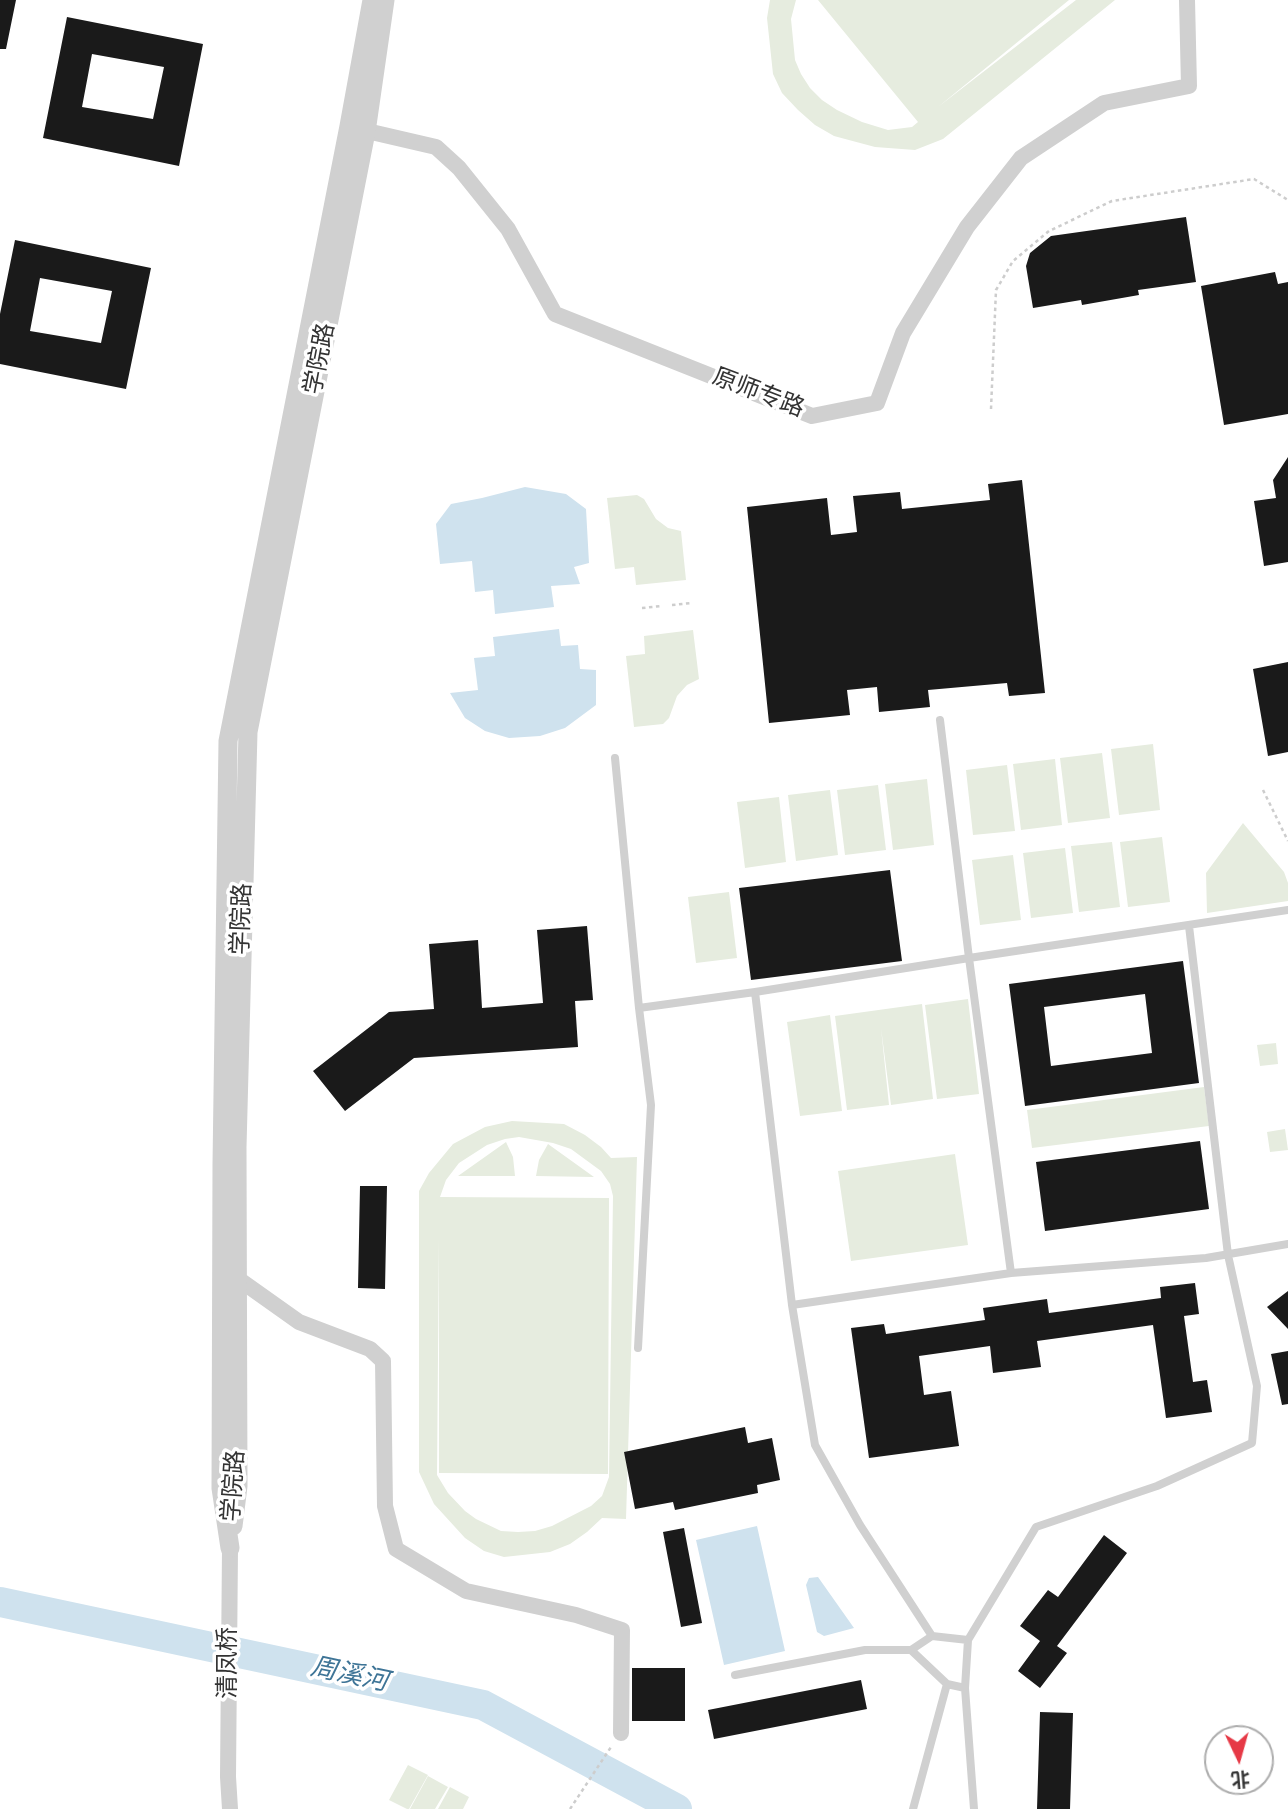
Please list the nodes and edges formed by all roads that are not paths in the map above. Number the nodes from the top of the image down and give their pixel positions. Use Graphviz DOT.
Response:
graph roads {
  1 [pos="372,0"];
  2 [pos="385,0"];
  3 [pos="1187,0"];
  4 [pos="357,129"];
  5 [pos="940,720"];
  6 [pos="615,758"];
  7 [pos="1288,910"];
  8 [pos="1189,926"];
  9 [pos="969,958"];
  10 [pos="755,992"];
  11 [pos="639,1008"];
  12 [pos="1288,1244"];
  13 [pos="1228,1255"];
  14 [pos="1011,1273"];
  15 [pos="237,1278"];
  16 [pos="792,1305"];
  17 [pos="638,1348"];
  18 [pos="230,1548"];
  19 [pos="932,1636"];
  20 [pos="968,1640"];
  21 [pos="911,1650"];
  22 [pos="735,1675"];
  23 [pos="947,1684"];
  24 [pos="965,1688"];
  25 [pos="621,1732"];
  26 [pos="230,1809"];
  27 [pos="914,1809"];
  28 [pos="974,1809"];
  1 -- 4 [label="street, 学院路"];
  2 -- 4 [label="street, 学院路"];
  3 -- 4 [label="street, 原师专路"];
  4 -- 15 [label="street, 学院路"];
  4 -- 18 [label="street, 学院路"];
  5 -- 9 [label="lane"];
  6 -- 11 [label="lane"];
  7 -- 8 [label="lane"];
  8 -- 9 [label="lane"];
  8 -- 13 [label="lane"];
  9 -- 10 [label="lane"];
  9 -- 14 [label="lane"];
  10 -- 11 [label="lane"];
  10 -- 16 [label="lane"];
  11 -- 17 [label="lane"];
  12 -- 13 [label="lane"];
  13 -- 14 [label="lane"];
  13 -- 20 [label="lane"];
  14 -- 16 [label="lane"];
  15 -- 18 [label="street, 学院路"];
  15 -- 25 [label="street"];
  16 -- 19 [label="lane"];
  18 -- 26 [label="street, 清凤桥"];
  19 -- 20 [label="lane"];
  19 -- 21 [label="lane"];
  20 -- 24 [label="lane"];
  21 -- 22 [label="lane"];
  21 -- 23 [label="lane"];
  23 -- 24 [label="lane"];
  23 -- 27 [label="lane"];
  24 -- 28 [label="lane"];
}
